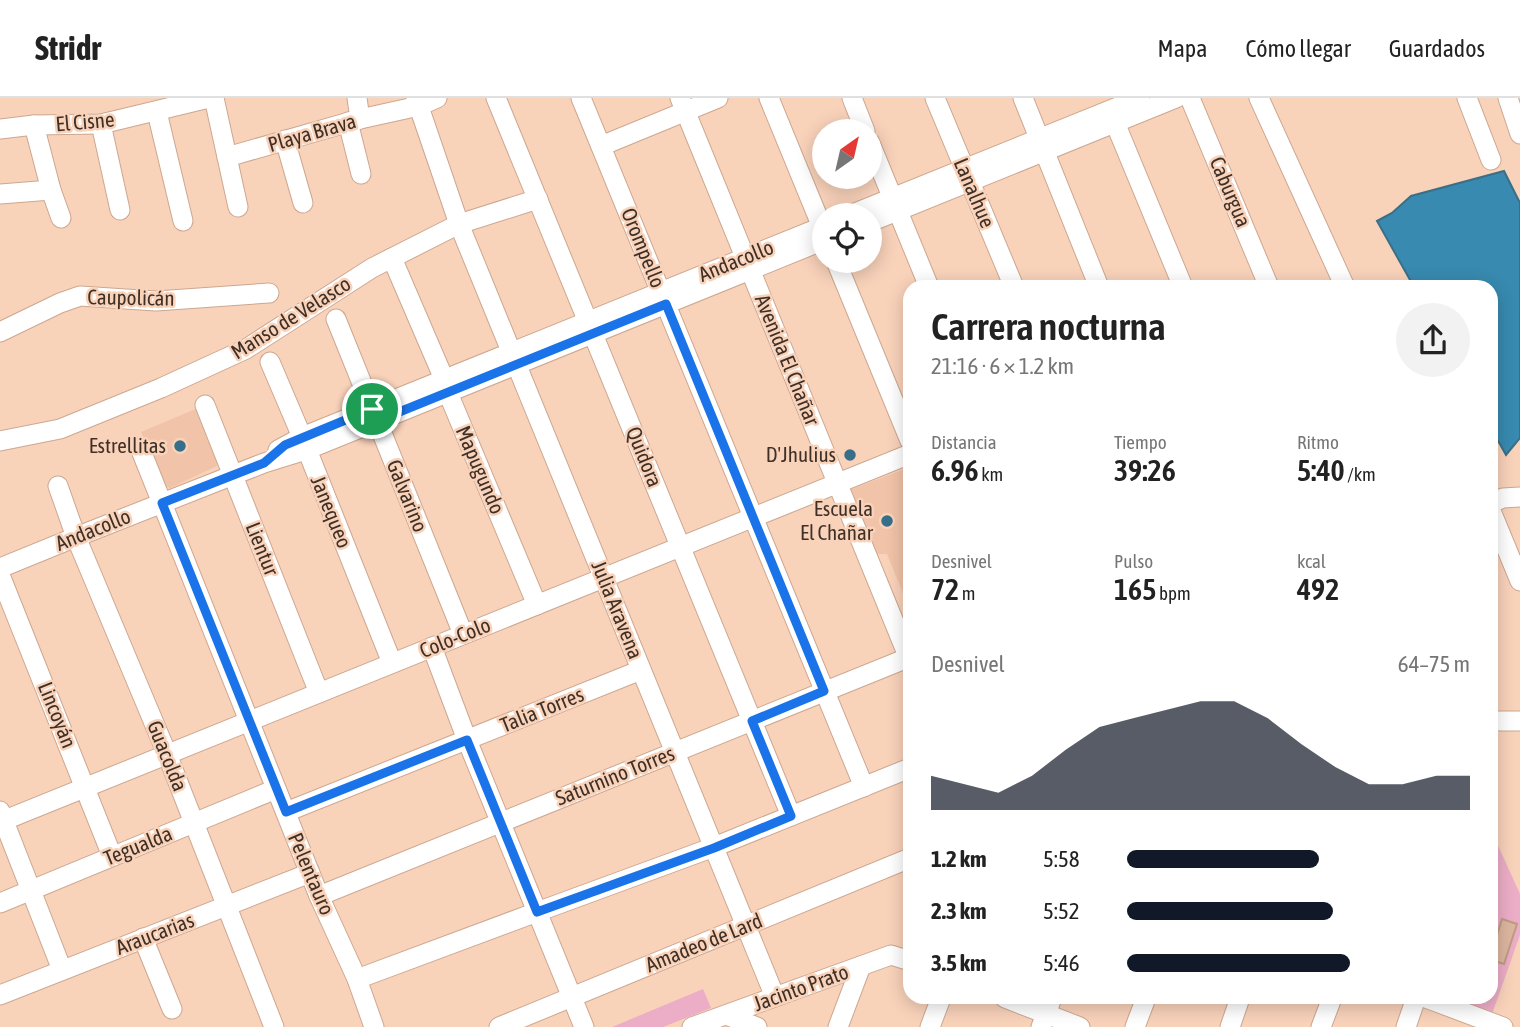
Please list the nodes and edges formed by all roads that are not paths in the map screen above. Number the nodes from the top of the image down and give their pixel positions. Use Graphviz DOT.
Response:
graph roads {
  1 [pos="209,98"];
  2 [pos="215,98"];
  3 [pos="357,98"];
  4 [pos="437,98"];
  5 [pos="496,98"];
  6 [pos="581,98"];
  7 [pos="719,98"];
  8 [pos="769,98"];
  9 [pos="852,98"];
  10 [pos="935,98"];
  11 [pos="1023,98"];
  12 [pos="1140,98"];
  13 [pos="1176,98"];
  14 [pos="1191,98"];
  15 [pos="1259,98"];
  16 [pos="1467,98"];
  17 [pos="1508,98"];
  18 [pos="417,102"];
  19 [pos="683,105"];
  20 [pos="1110,110"];
  21 [pos="157,112"];
  22 [pos="860,119"];
  23 [pos="354,120"];
  24 [pos="100,124"];
  25 [pos="34,125"];
  26 [pos="0,129"];
  27 [pos="1520,134"];
  28 [pos="285,140"];
  29 [pos="1042,145"];
  30 [pos="601,146"];
  31 [pos="227,157"];
  32 [pos="1491,160"];
  33 [pos="882,172"];
  34 [pos="361,174"];
  35 [pos="966,176"];
  36 [pos="51,190"];
  37 [pos="0,194"];
  38 [pos="538,199"];
  39 [pos="303,203"];
  40 [pos="812,203"];
  41 [pos="895,204"];
  42 [pos="238,207"];
  43 [pos="882,207"];
  44 [pos="120,210"];
  45 [pos="882,213"];
  46 [pos="61,218"];
  47 [pos="184,222"];
  48 [pos="458,224"];
  49 [pos="812,236"];
  50 [pos="392,258"];
  51 [pos="748,264"];
  52 [pos="841,273"];
  53 [pos="926,280"];
  54 [pos="1011,280"];
  55 [pos="1096,280"];
  56 [pos="1180,280"];
  57 [pos="1266,280"];
  58 [pos="1342,280"];
  59 [pos="269,293"];
  60 [pos="663,298"];
  61 [pos="336,318"];
  62 [pos="590,328"];
  63 [pos="0,332"];
  64 [pos="514,359"];
  65 [pos="270,362"];
  66 [pos="446,386"];
  67 [pos="205,405"];
  68 [pos="374,415"];
  69 [pos="903,424"];
  70 [pos="0,441"];
  71 [pos="304,443"];
  72 [pos="139,448"];
  73 [pos="903,457"];
  74 [pos="233,475"];
  75 [pos="837,483"];
  76 [pos="58,486"];
  77 [pos="1520,497"];
  78 [pos="1498,500"];
  79 [pos="162,503"];
  80 [pos="753,517"];
  81 [pos="1498,528"];
  82 [pos="76,537"];
  83 [pos="680,546"];
  84 [pos="0,568"];
  85 [pos="0,575"];
  86 [pos="604,578"];
  87 [pos="1520,581"];
  88 [pos="537,605"];
  89 [pos="463,634"];
  90 [pos="903,641"];
  91 [pos="432,647"];
  92 [pos="903,661"];
  93 [pos="392,663"];
  94 [pos="641,670"];
  95 [pos="824,691"];
  96 [pos="319,693"];
  97 [pos="1520,720"];
  98 [pos="249,721"];
  99 [pos="752,721"];
  100 [pos="1498,721"];
  101 [pos="467,740"];
  102 [pos="675,752"];
  103 [pos="167,754"];
  104 [pos="903,771"];
  105 [pos="86,787"];
  106 [pos="864,787"];
  107 [pos="276,789"];
  108 [pos="286,812"];
  109 [pos="791,816"];
  110 [pos="1,818"];
  111 [pos="194,822"];
  112 [pos="501,822"];
  113 [pos="714,848"];
  114 [pos="112,856"];
  115 [pos="903,861"];
  116 [pos="310,873"];
  117 [pos="31,890"];
  118 [pos="319,896"];
  119 [pos="0,902"];
  120 [pos="227,905"];
  121 [pos="537,912"];
  122 [pos="746,925"];
  123 [pos="143,939"];
  124 [pos="903,959"];
  125 [pos="861,966"];
  126 [pos="62,970"];
  127 [pos="357,979"];
  128 [pos="0,995"];
  129 [pos="572,997"];
  130 [pos="775,997"];
  131 [pos="939,1004"];
  132 [pos="1022,1004"];
  133 [pos="1144,1004"];
  134 [pos="1238,1004"];
  135 [pos="1330,1004"];
  136 [pos="1414,1004"];
  137 [pos="1441,1004"];
  138 [pos="1462,1004"];
  139 [pos="172,1009"];
  140 [pos="1047,1013"];
  141 [pos="730,1020"];
  142 [pos="1493,1024"];
  143 [pos="1520,1025"];
  144 [pos="274,1027"];
  145 [pos="374,1027"];
  146 [pos="499,1027"];
  147 [pos="584,1027"];
  148 [pos="692,1027"];
  149 [pos="757,1027"];
  150 [pos="838,1027"];
  151 [pos="930,1027"];
  152 [pos="1080,1027"];
  153 [pos="1135,1027"];
  154 [pos="1230,1027"];
  155 [pos="1321,1027"];
  156 [pos="1406,1027"];
  1 -- 21 [label="street, El Cisne"];
  2 -- 31 [label="street"];
  3 -- 23 [label="street"];
  4 -- 18 [label="street, Playa Brava"];
  5 -- 38 [label="street, Quidora"];
  6 -- 30 [label="street, Orompello"];
  7 -- 19 [label="street"];
  8 -- 40 [label="street"];
  9 -- 22 [label="street"];
  10 -- 35 [label="street, Lanalhue"];
  11 -- 29 [label="street"];
  12 -- 20 [label="street"];
  13 -- 20 [label="street"];
  14 -- 57 [label="street, Caburgua"];
  15 -- 58 [label="street"];
  16 -- 32 [label="street"];
  17 -- 27 [label="street"];
  18 -- 23 [label="street, Playa Brava"];
  18 -- 48 [label="street, Julia Aravena"];
  19 -- 30 [label="street"];
  19 -- 51 [label="street, Avenida El Chañar"];
  20 -- 29 [label="street"];
  20 -- 56 [label="street"];
  21 -- 24 [label="street, El Cisne"];
  21 -- 47 [label="street"];
  23 -- 28 [label="street, Playa Brava"];
  23 -- 34 [label="street"];
  24 -- 25 [label="street, El Cisne"];
  24 -- 44 [label="street"];
  25 -- 26 [label="street, El Cisne"];
  25 -- 36 [label="street"];
  28 -- 31 [label="street, Playa Brava"];
  28 -- 39 [label="street"];
  29 -- 35 [label="street"];
  29 -- 55 [label="street"];
  30 -- 60 [label="street, Orompello"];
  31 -- 42 [label="street"];
  33 -- 41 [label="street"];
  35 -- 41 [label="street"];
  35 -- 54 [label="street, Lanalhue"];
  36 -- 37 [label="street"];
  36 -- 46 [label="street"];
  38 -- 48 [label="street, Manso de Velasco"];
  38 -- 62 [label="street, Quidora"];
  41 -- 43 [label="street"];
  41 -- 45 [label="street"];
  41 -- 53 [label="street"];
  48 -- 50 [label="street, Manso de Velasco"];
  48 -- 64 [label="street, Julia Aravena"];
  49 -- 51 [label="street, Andacollo"];
  50 -- 66 [label="street, Mapugundo"];
  50 -- 70 [label="street, Manso de Velasco"];
  51 -- 60 [label="street, Andacollo"];
  51 -- 75 [label="street, Avenida El Chañar"];
  52 -- 69 [label="street"];
  59 -- 63 [label="street, Caupolicán"];
  60 -- 62 [label="street, Andacollo"];
  60 -- 80 [label="street, Orompello"];
  61 -- 68 [label="street, Galvarino"];
  62 -- 64 [label="street, Andacollo"];
  62 -- 83 [label="street, Quidora"];
  64 -- 66 [label="street, Andacollo"];
  64 -- 86 [label="street, Julia Aravena"];
  65 -- 71 [label="street, Janequeo"];
  66 -- 68 [label="street, Andacollo"];
  66 -- 88 [label="street, Mapugundo"];
  67 -- 74 [label="street, Lientur"];
  68 -- 71 [label="street, Andacollo"];
  68 -- 89 [label="street, Galvarino"];
  71 -- 74 [label="street, Andacollo"];
  71 -- 93 [label="street, Janequeo"];
  72 -- 79 [label="street, Pelentauro"];
  73 -- 75 [label="street, Colo-Colo"];
  74 -- 79 [label="street, Andacollo"];
  74 -- 96 [label="street, Lientur"];
  75 -- 80 [label="street, Colo-Colo"];
  75 -- 90 [label="street, Avenida El Chañar"];
  76 -- 82 [label="street, Guacolda"];
  77 -- 78 [label="street"];
  79 -- 82 [label="street, Andacollo"];
  79 -- 98 [label="street, Pelentauro"];
  80 -- 83 [label="street, Colo-Colo"];
  80 -- 95 [label="street, Orompello"];
  81 -- 87 [label="street"];
  82 -- 84 [label="street, Andacollo"];
  82 -- 103 [label="street, Guacolda"];
  83 -- 86 [label="street, Colo-Colo"];
  83 -- 99 [label="street, Quidora"];
  85 -- 105 [label="street, Lincoyán"];
  86 -- 88 [label="street, Colo-Colo"];
  86 -- 94 [label="street, Julia Aravena"];
  88 -- 89 [label="street, Colo-Colo"];
  89 -- 91 [label="street, Colo-Colo"];
  91 -- 93 [label="street, Colo-Colo"];
  91 -- 101 [label="street"];
  92 -- 95 [label="street, Saturnino Torres"];
  93 -- 96 [label="street, Colo-Colo"];
  94 -- 101 [label="street, Talia Torres"];
  94 -- 102 [label="street, Julia Aravena"];
  95 -- 99 [label="street, Saturnino Torres"];
  95 -- 106 [label="street, Orompello"];
  96 -- 98 [label="street, Colo-Colo"];
  97 -- 100 [label="street"];
  98 -- 103 [label="street, Colo-Colo"];
  98 -- 107 [label="street, Pelentauro"];
  99 -- 102 [label="street, Saturnino Torres"];
  99 -- 109 [label="street, Quidora"];
  101 -- 108 [label="street, Talia Torres"];
  101 -- 112 [label="street"];
  102 -- 112 [label="street, Saturnino Torres"];
  102 -- 113 [label="street, Julia Aravena"];
  103 -- 105 [label="street, Colo-Colo"];
  103 -- 111 [label="street, Guacolda"];
  104 -- 106 [label="street"];
  105 -- 110 [label="street, Colo-Colo"];
  105 -- 114 [label="street, Lincoyán"];
  106 -- 109 [label="street"];
  107 -- 108 [label="street, Pelentauro"];
  107 -- 111 [label="street, Tegualda"];
  108 -- 116 [label="street, Pelentauro"];
  109 -- 113 [label="street"];
  110 -- 117 [label="street"];
  111 -- 114 [label="street, Tegualda"];
  111 -- 120 [label="street, Guacolda"];
  112 -- 118 [label="street, Saturnino Torres"];
  112 -- 121 [label="street"];
  113 -- 121 [label="street"];
  113 -- 122 [label="street, Julia Aravena"];
  114 -- 117 [label="street, Tegualda"];
  115 -- 122 [label="street, Amadeo de Lard"];
  116 -- 118 [label="street, Pelentauro"];
  116 -- 120 [label="street, Araucarias"];
  117 -- 119 [label="street, Tegualda"];
  117 -- 126 [label="street"];
  118 -- 127 [label="street, Pelentauro"];
  120 -- 123 [label="street, Araucarias"];
  120 -- 144 [label="street, Guacolda"];
  121 -- 127 [label="street"];
  121 -- 129 [label="street"];
  122 -- 129 [label="street, Amadeo de Lard"];
  122 -- 130 [label="street, Julia Aravena"];
  123 -- 126 [label="street, Araucarias"];
  123 -- 139 [label="street"];
  124 -- 125 [label="street, Jacinto Prato"];
  125 -- 130 [label="street, Jacinto Prato"];
  125 -- 150 [label="street"];
  126 -- 128 [label="street, Araucarias"];
  127 -- 145 [label="street, Pelentauro"];
  129 -- 146 [label="street, Amadeo de Lard"];
  129 -- 147 [label="street"];
  130 -- 141 [label="street, Jacinto Prato"];
  131 -- 151 [label="street"];
  132 -- 140 [label="street"];
  133 -- 153 [label="street"];
  134 -- 154 [label="street"];
  135 -- 155 [label="street"];
  136 -- 156 [label="street"];
  137 -- 142 [label="street"];
  138 -- 142 [label="street"];
  140 -- 152 [label="street"];
  141 -- 148 [label="street, Jacinto Prato"];
  141 -- 149 [label="street"];
  142 -- 143 [label="street"];
}
